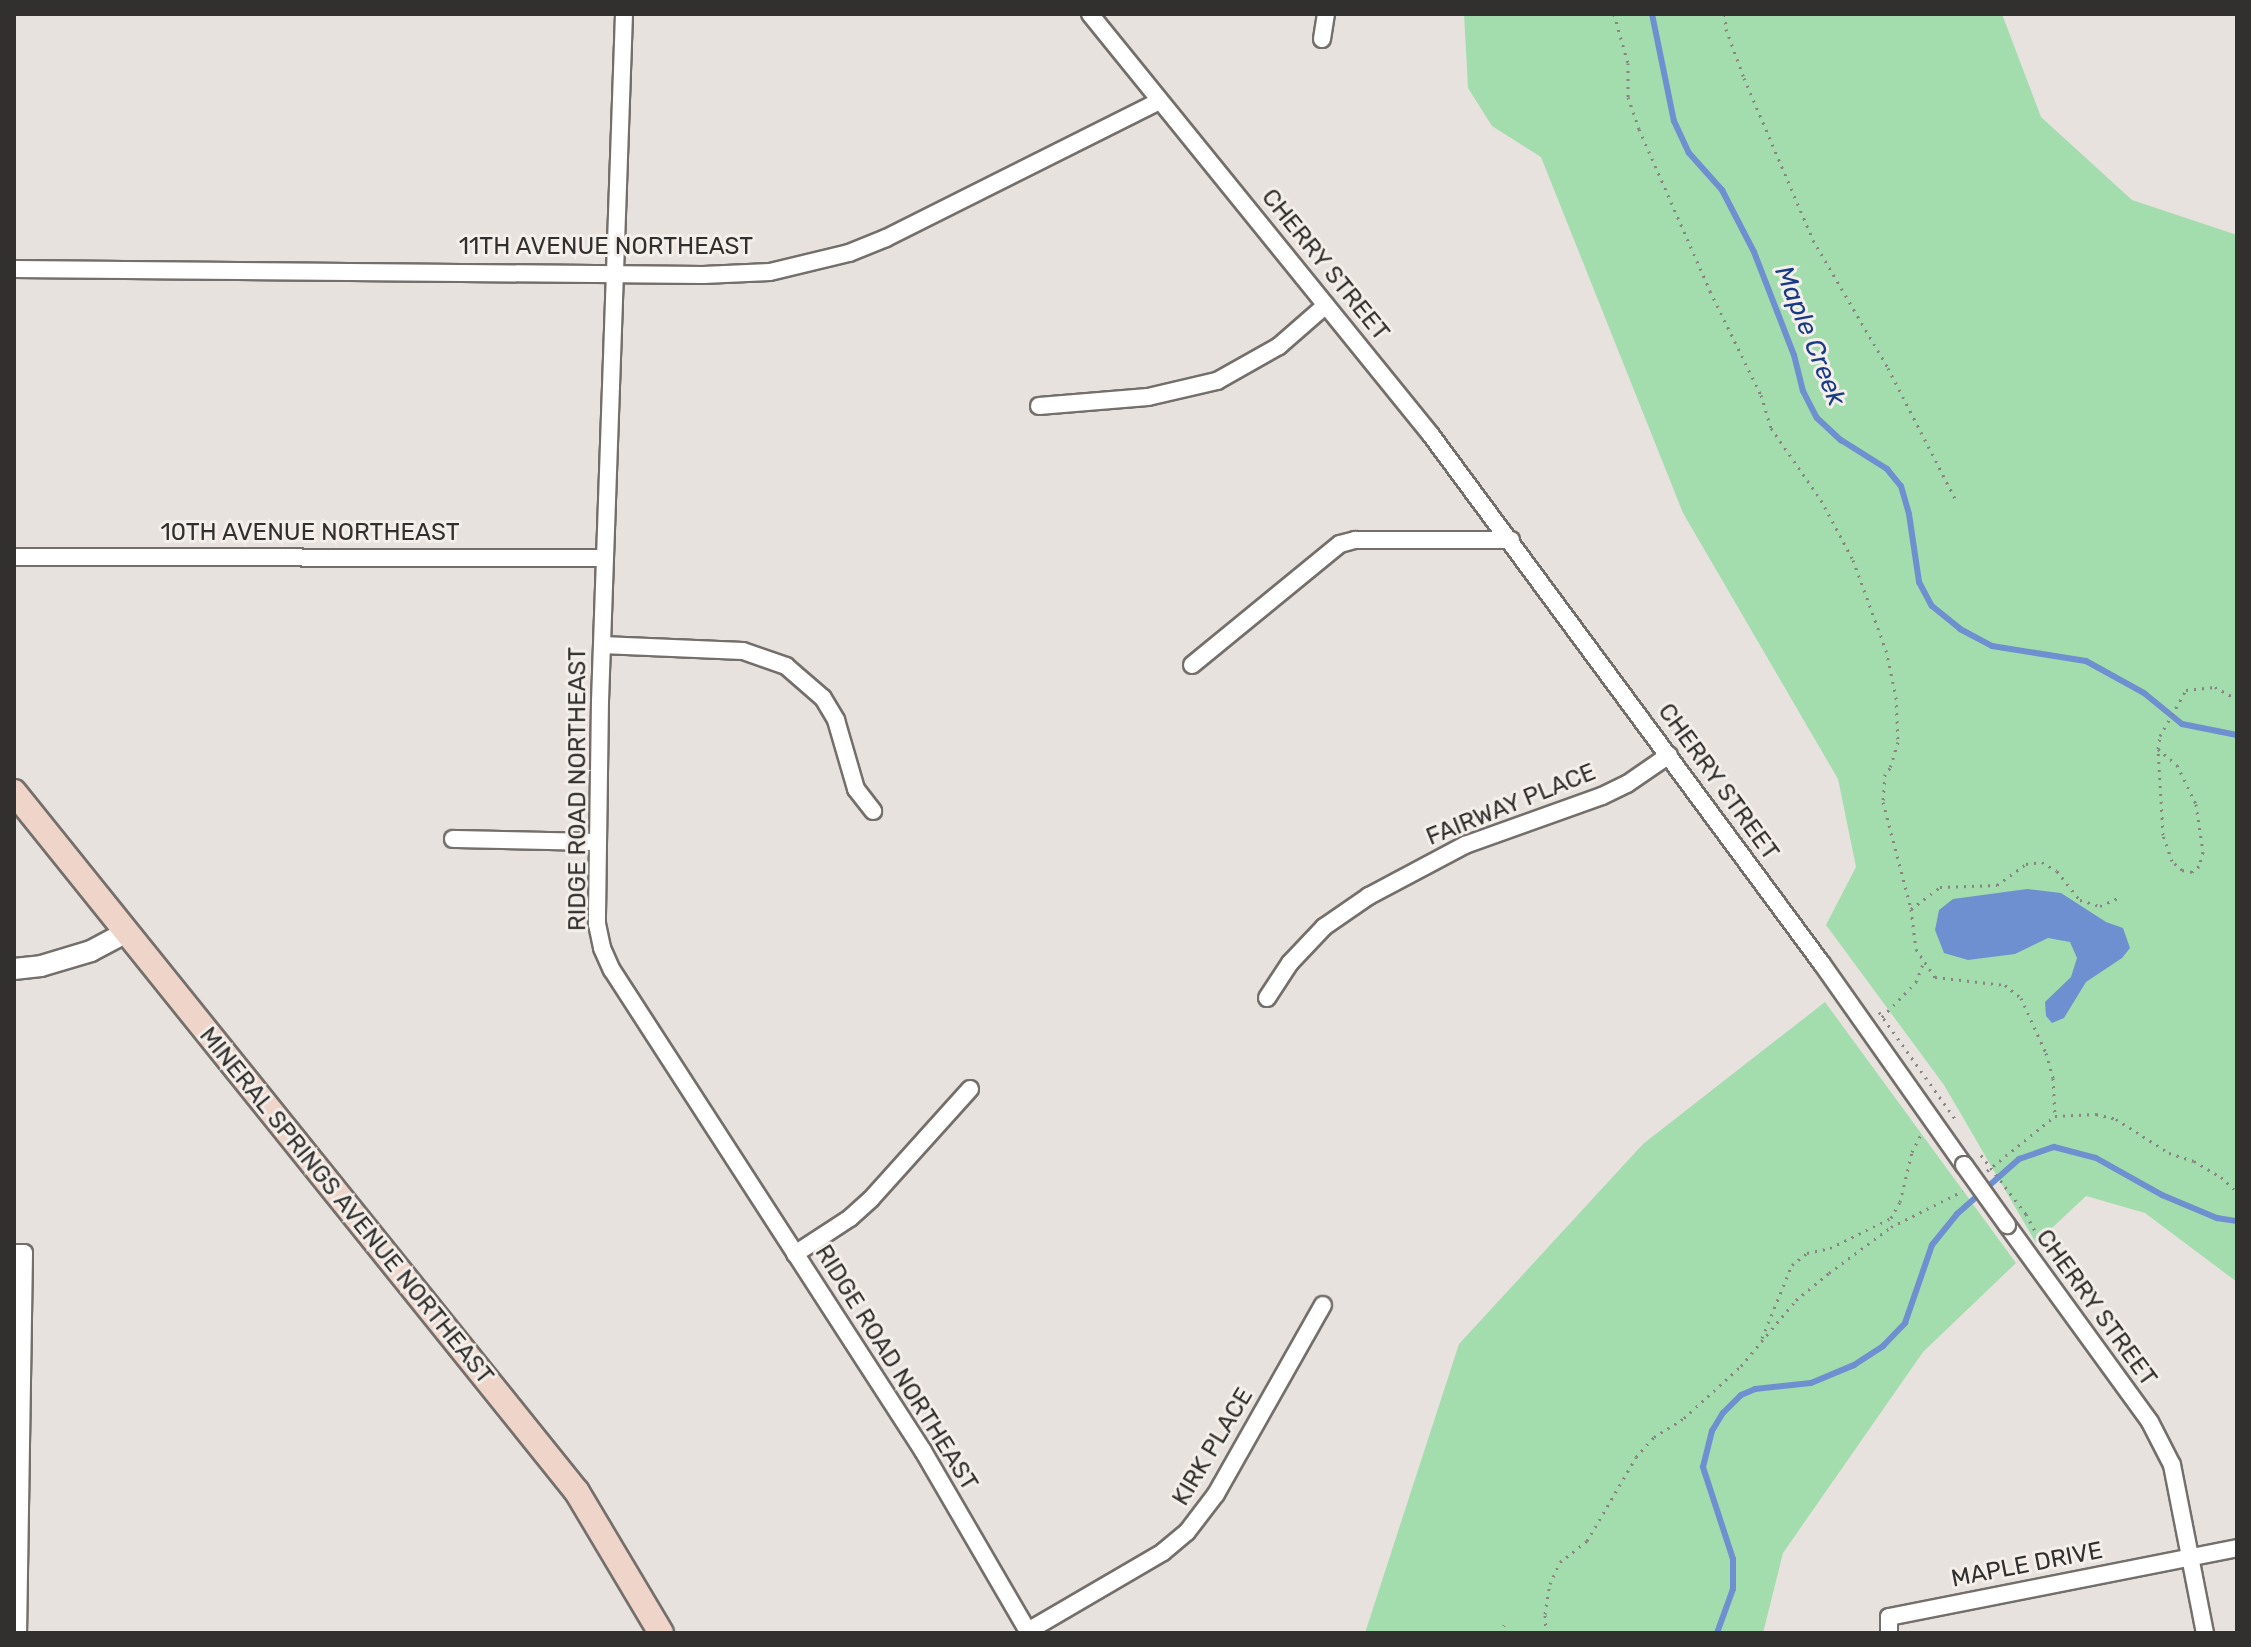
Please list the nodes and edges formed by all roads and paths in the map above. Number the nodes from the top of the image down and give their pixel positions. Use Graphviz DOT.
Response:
graph roads {
  1 [pos="624,14"];
  2 [pos="1090,14"];
  3 [pos="1326,14"];
  4 [pos="1614,14"];
  5 [pos="1725,14"];
  6 [pos="1322,39"];
  7 [pos="1160,101"];
  8 [pos="14,269"];
  9 [pos="615,272"];
  10 [pos="1326,305"];
  11 [pos="1039,406"];
  12 [pos="1957,502"];
  13 [pos="1511,540"];
  14 [pos="14,557"];
  15 [pos="605,558"];
  16 [pos="602,645"];
  17 [pos="1192,665"];
  18 [pos="2237,699"];
  19 [pos="2158,749"];
  20 [pos="1669,755"];
  21 [pos="14,792"];
  22 [pos="873,811"];
  23 [pos="453,839"];
  24 [pos="598,842"];
  25 [pos="2118,898"];
  26 [pos="1911,909"];
  27 [pos="125,933"];
  28 [pos="1923,964"];
  29 [pos="14,969"];
  30 [pos="1267,998"];
  31 [pos="1867,1030"];
  32 [pos="970,1089"];
  33 [pos="2055,1116"];
  34 [pos="1933,1122"];
  35 [pos="1981,1155"];
  36 [pos="1981,1176"];
  37 [pos="1969,1186"];
  38 [pos="2237,1192"];
  39 [pos="2026,1214"];
  40 [pos="19,1253"];
  41 [pos="795,1254"];
  42 [pos="1323,1305"];
  43 [pos="1757,1348"];
  44 [pos="2237,1548"];
  45 [pos="2190,1557"];
  46 [pos="1504,1625"];
  47 [pos="1029,1632"];
  48 [pos="18,1633"];
  49 [pos="661,1633"];
  50 [pos="1500,1633"];
  51 [pos="1546,1633"];
  52 [pos="1889,1633"];
  53 [pos="2205,1633"];
  1 -- 9 [label="street, RIDGE ROAD NORTHEAST"];
  2 -- 7 [label="street, CHERRY STREET"];
  3 -- 6 [label="street"];
  4 -- 26 [label="path"];
  5 -- 12 [label="path"];
  7 -- 9 [label="street, 11TH AVENUE NORTHEAST"];
  7 -- 10 [label="street, CHERRY STREET"];
  8 -- 9 [label="street, 11TH AVENUE NORTHEAST"];
  9 -- 15 [label="street, RIDGE ROAD NORTHEAST"];
  10 -- 11 [label="street"];
  10 -- 13 [label="street, CHERRY STREET"];
  13 -- 17 [label="street"];
  13 -- 20 [label="street, CHERRY STREET"];
  14 -- 15 [label="street, 10TH AVENUE NORTHEAST"];
  15 -- 16 [label="street, RIDGE ROAD NORTHEAST"];
  16 -- 22 [label="street"];
  16 -- 24 [label="street, RIDGE ROAD NORTHEAST"];
  18 -- 19 [label="path"];
  19 -- 19 [label="path"];
  20 -- 30 [label="street, FAIRWAY PLACE"];
  20 -- 31 [label="street, CHERRY STREET"];
  21 -- 27 [label="main road, MINERAL SPRINGS AVENUE NORTHEAST"];
  23 -- 24 [label="street"];
  24 -- 41 [label="street, RIDGE ROAD NORTHEAST"];
  25 -- 26 [label="path"];
  26 -- 28 [label="path"];
  27 -- 29 [label="street"];
  27 -- 49 [label="main road, MINERAL SPRINGS AVENUE NORTHEAST"];
  28 -- 31 [label="path"];
  28 -- 33 [label="path"];
  31 -- 34 [label="street, CHERRY STREET"];
  32 -- 41 [label="street"];
  33 -- 36 [label="path"];
  33 -- 38 [label="path"];
  34 -- 43 [label="path"];
  34 -- 45 [label="street, CHERRY STREET, bridge"];
  35 -- 39 [label="path, bridge"];
  37 -- 43 [label="path"];
  40 -- 48 [label="street"];
  41 -- 47 [label="street, RIDGE ROAD NORTHEAST"];
  42 -- 47 [label="street, KIRK PLACE"];
  43 -- 51 [label="path"];
  44 -- 45 [label="street"];
  45 -- 52 [label="street, MAPLE DRIVE"];
  45 -- 53 [label="street, CHERRY STREET"];
  46 -- 50 [label="path"];
}
